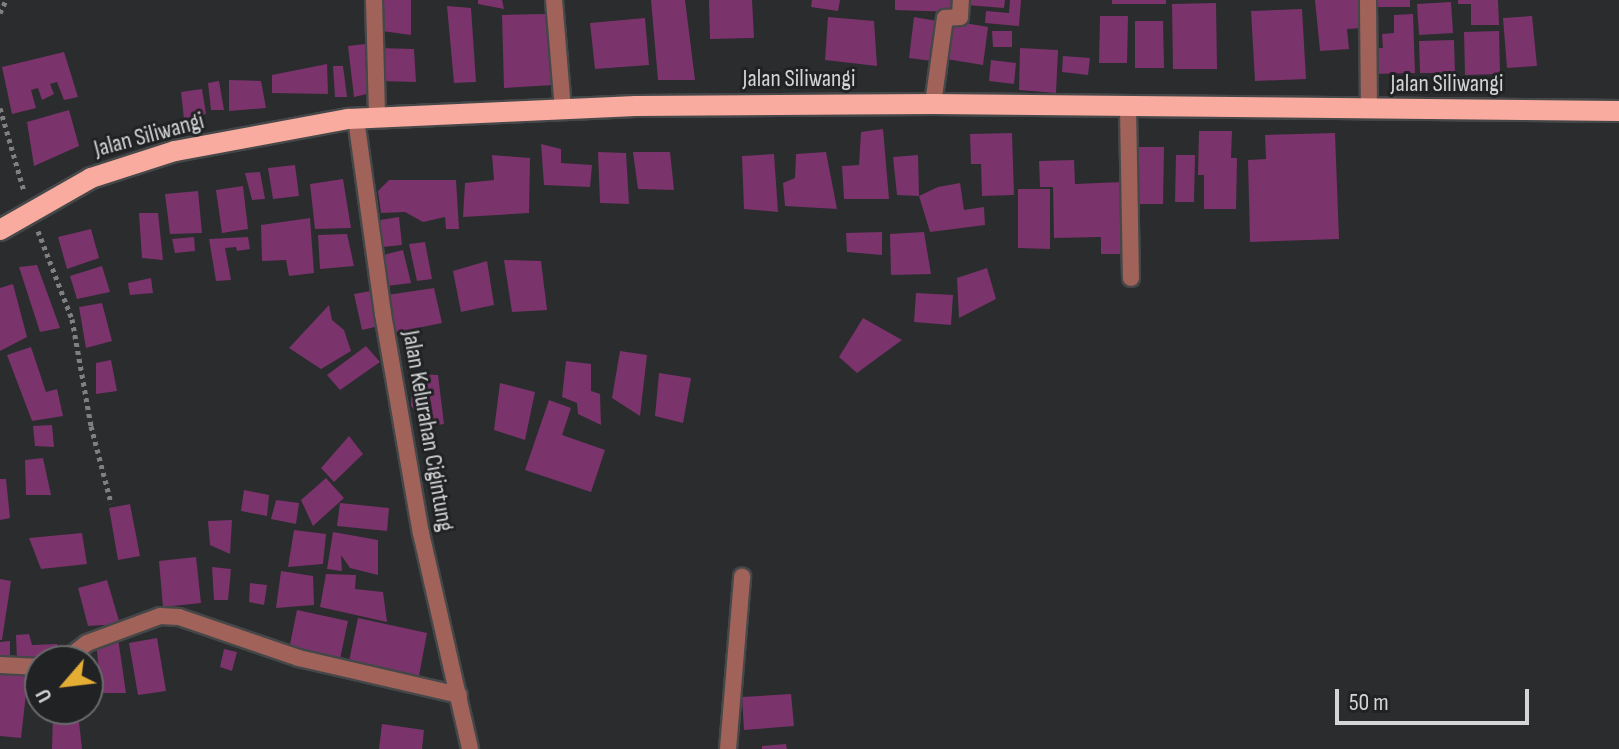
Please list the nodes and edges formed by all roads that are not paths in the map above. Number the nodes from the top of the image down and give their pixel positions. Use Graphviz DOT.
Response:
graph roads {
  1 [pos="374,0"];
  2 [pos="554,0"];
  3 [pos="961,0"];
  4 [pos="1368,0"];
  5 [pos="933,104"];
  6 [pos="1128,108"];
  7 [pos="563,109"];
  8 [pos="1369,109"];
  9 [pos="1619,111"];
  10 [pos="377,118"];
  11 [pos="356,119"];
  12 [pos="0,230"];
  13 [pos="1131,278"];
  14 [pos="742,577"];
  15 [pos="84,645"];
  16 [pos="0,665"];
  17 [pos="24,666"];
  18 [pos="459,695"];
  19 [pos="470,749"];
  20 [pos="728,749"];
  1 -- 10 [label="street"];
  2 -- 7 [label="street"];
  3 -- 5 [label="street"];
  4 -- 8 [label="street"];
  5 -- 6 [label="main road, Jalan Siliwangi"];
  5 -- 7 [label="main road, Jalan Siliwangi"];
  6 -- 8 [label="main road, Jalan Siliwangi"];
  6 -- 13 [label="street"];
  7 -- 10 [label="main road, Jalan Siliwangi"];
  8 -- 9 [label="main road, Jalan Siliwangi"];
  10 -- 11 [label="main road, Jalan Siliwangi"];
  11 -- 12 [label="main road, Jalan Siliwangi"];
  11 -- 18 [label="street, Jalan Kelurahan Cigintung"];
  14 -- 20 [label="street"];
  15 -- 18 [label="street"];
  16 -- 17 [label="street"];
  18 -- 19 [label="street, Jalan Kelurahan Cigintung"];
}
